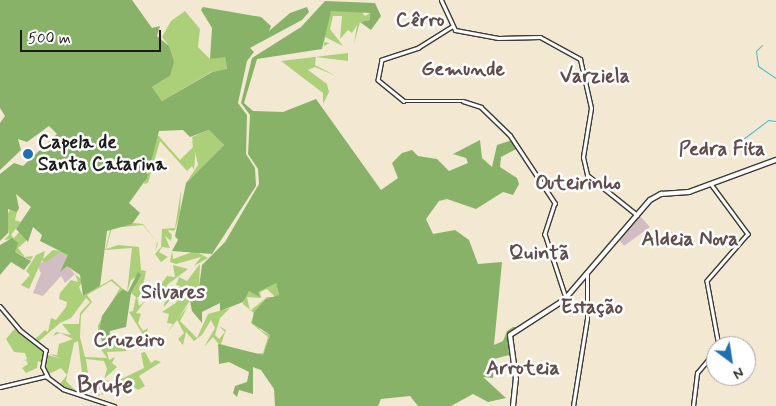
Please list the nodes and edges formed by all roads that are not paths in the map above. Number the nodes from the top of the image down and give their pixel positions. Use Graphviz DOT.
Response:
graph roads {
  1 [pos="441,0"];
  2 [pos="452,27"];
  3 [pos="776,160"];
  4 [pos="711,184"];
  5 [pos="637,212"];
  6 [pos="587,273"];
  7 [pos="566,298"];
  8 [pos="0,306"];
  9 [pos="717,336"];
  10 [pos="706,364"];
  11 [pos="48,377"];
  12 [pos="0,387"];
  13 [pos="114,406"];
  14 [pos="512,406"];
  15 [pos="573,406"];
  16 [pos="693,406"];
  1 -- 2 [label="main road"];
  2 -- 5 [label="main road"];
  2 -- 7 [label="street"];
  3 -- 4 [label="main road"];
  4 -- 5 [label="main road"];
  4 -- 9 [label="street"];
  5 -- 6 [label="main road"];
  6 -- 7 [label="main road"];
  6 -- 15 [label="main road"];
  7 -- 14 [label="main road"];
  8 -- 11 [label="street"];
  10 -- 16 [label="street"];
  11 -- 12 [label="street"];
  11 -- 13 [label="street"];
}
